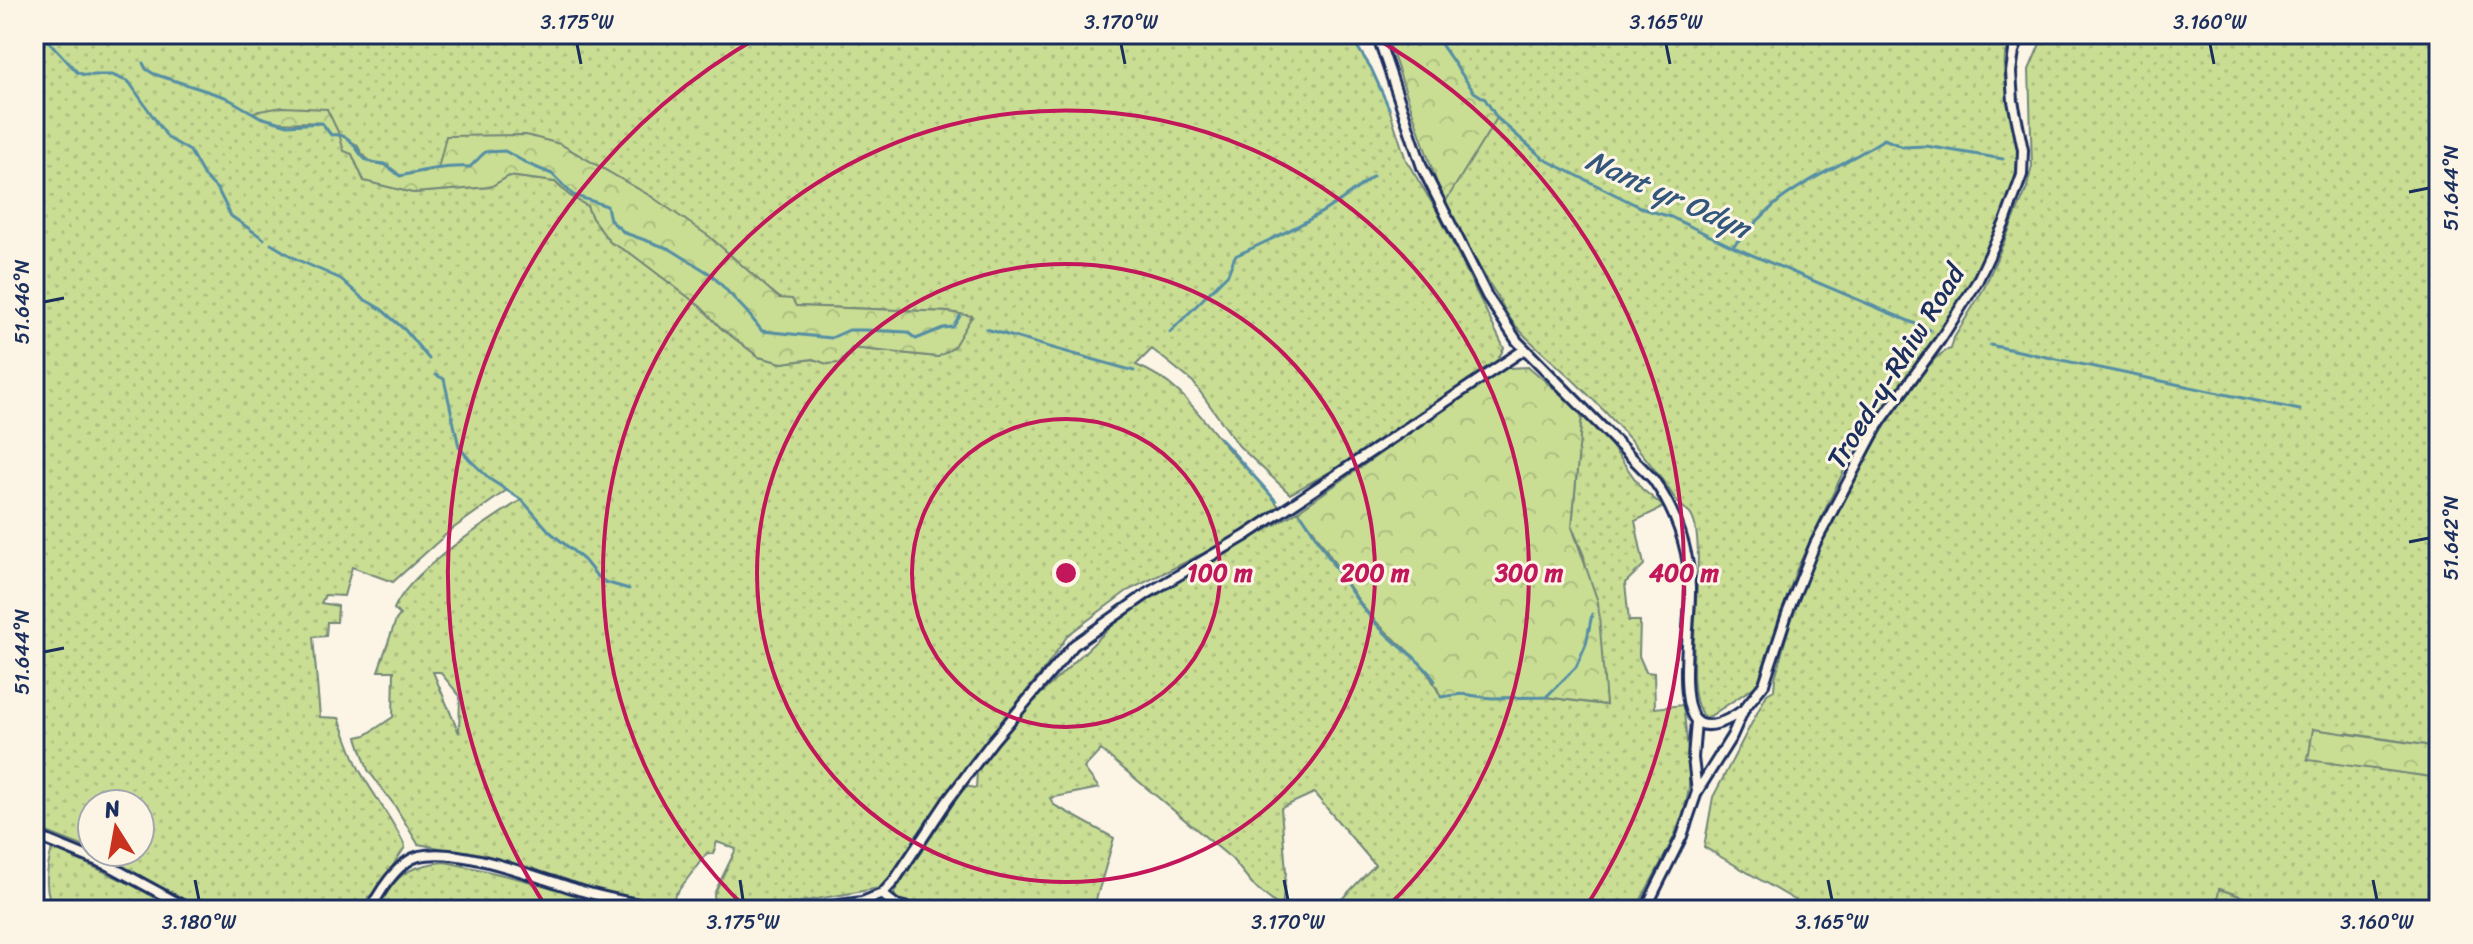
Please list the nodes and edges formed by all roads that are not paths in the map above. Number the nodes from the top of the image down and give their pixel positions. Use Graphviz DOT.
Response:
graph roads {
  1 [pos="1377,34"];
  2 [pos="2021,34"];
  3 [pos="1525,349"];
  4 [pos="1744,709"];
  5 [pos="1696,721"];
  6 [pos="1697,792"];
  7 [pos="34,835"];
  8 [pos="882,894"];
  9 [pos="191,910"];
  10 [pos="370,910"];
  11 [pos="673,910"];
  12 [pos="802,910"];
  13 [pos="917,910"];
  14 [pos="1645,910"];
  1 -- 3 [label="street, Troed-y-Rhiw Road"];
  2 -- 4 [label="street, Troed-y-Rhiw Road"];
  3 -- 5 [label="street, Troed-y-Rhiw Road"];
  3 -- 8 [label="street"];
  4 -- 5 [label="street"];
  4 -- 6 [label="street, Troed-y-Rhiw Road"];
  5 -- 6 [label="street, Troed-y-Rhiw Road"];
  6 -- 14 [label="street, Troed-y-Rhiw Road"];
  7 -- 9 [label="street"];
  8 -- 12 [label="street"];
  8 -- 13 [label="street"];
  10 -- 11 [label="street"];
}
